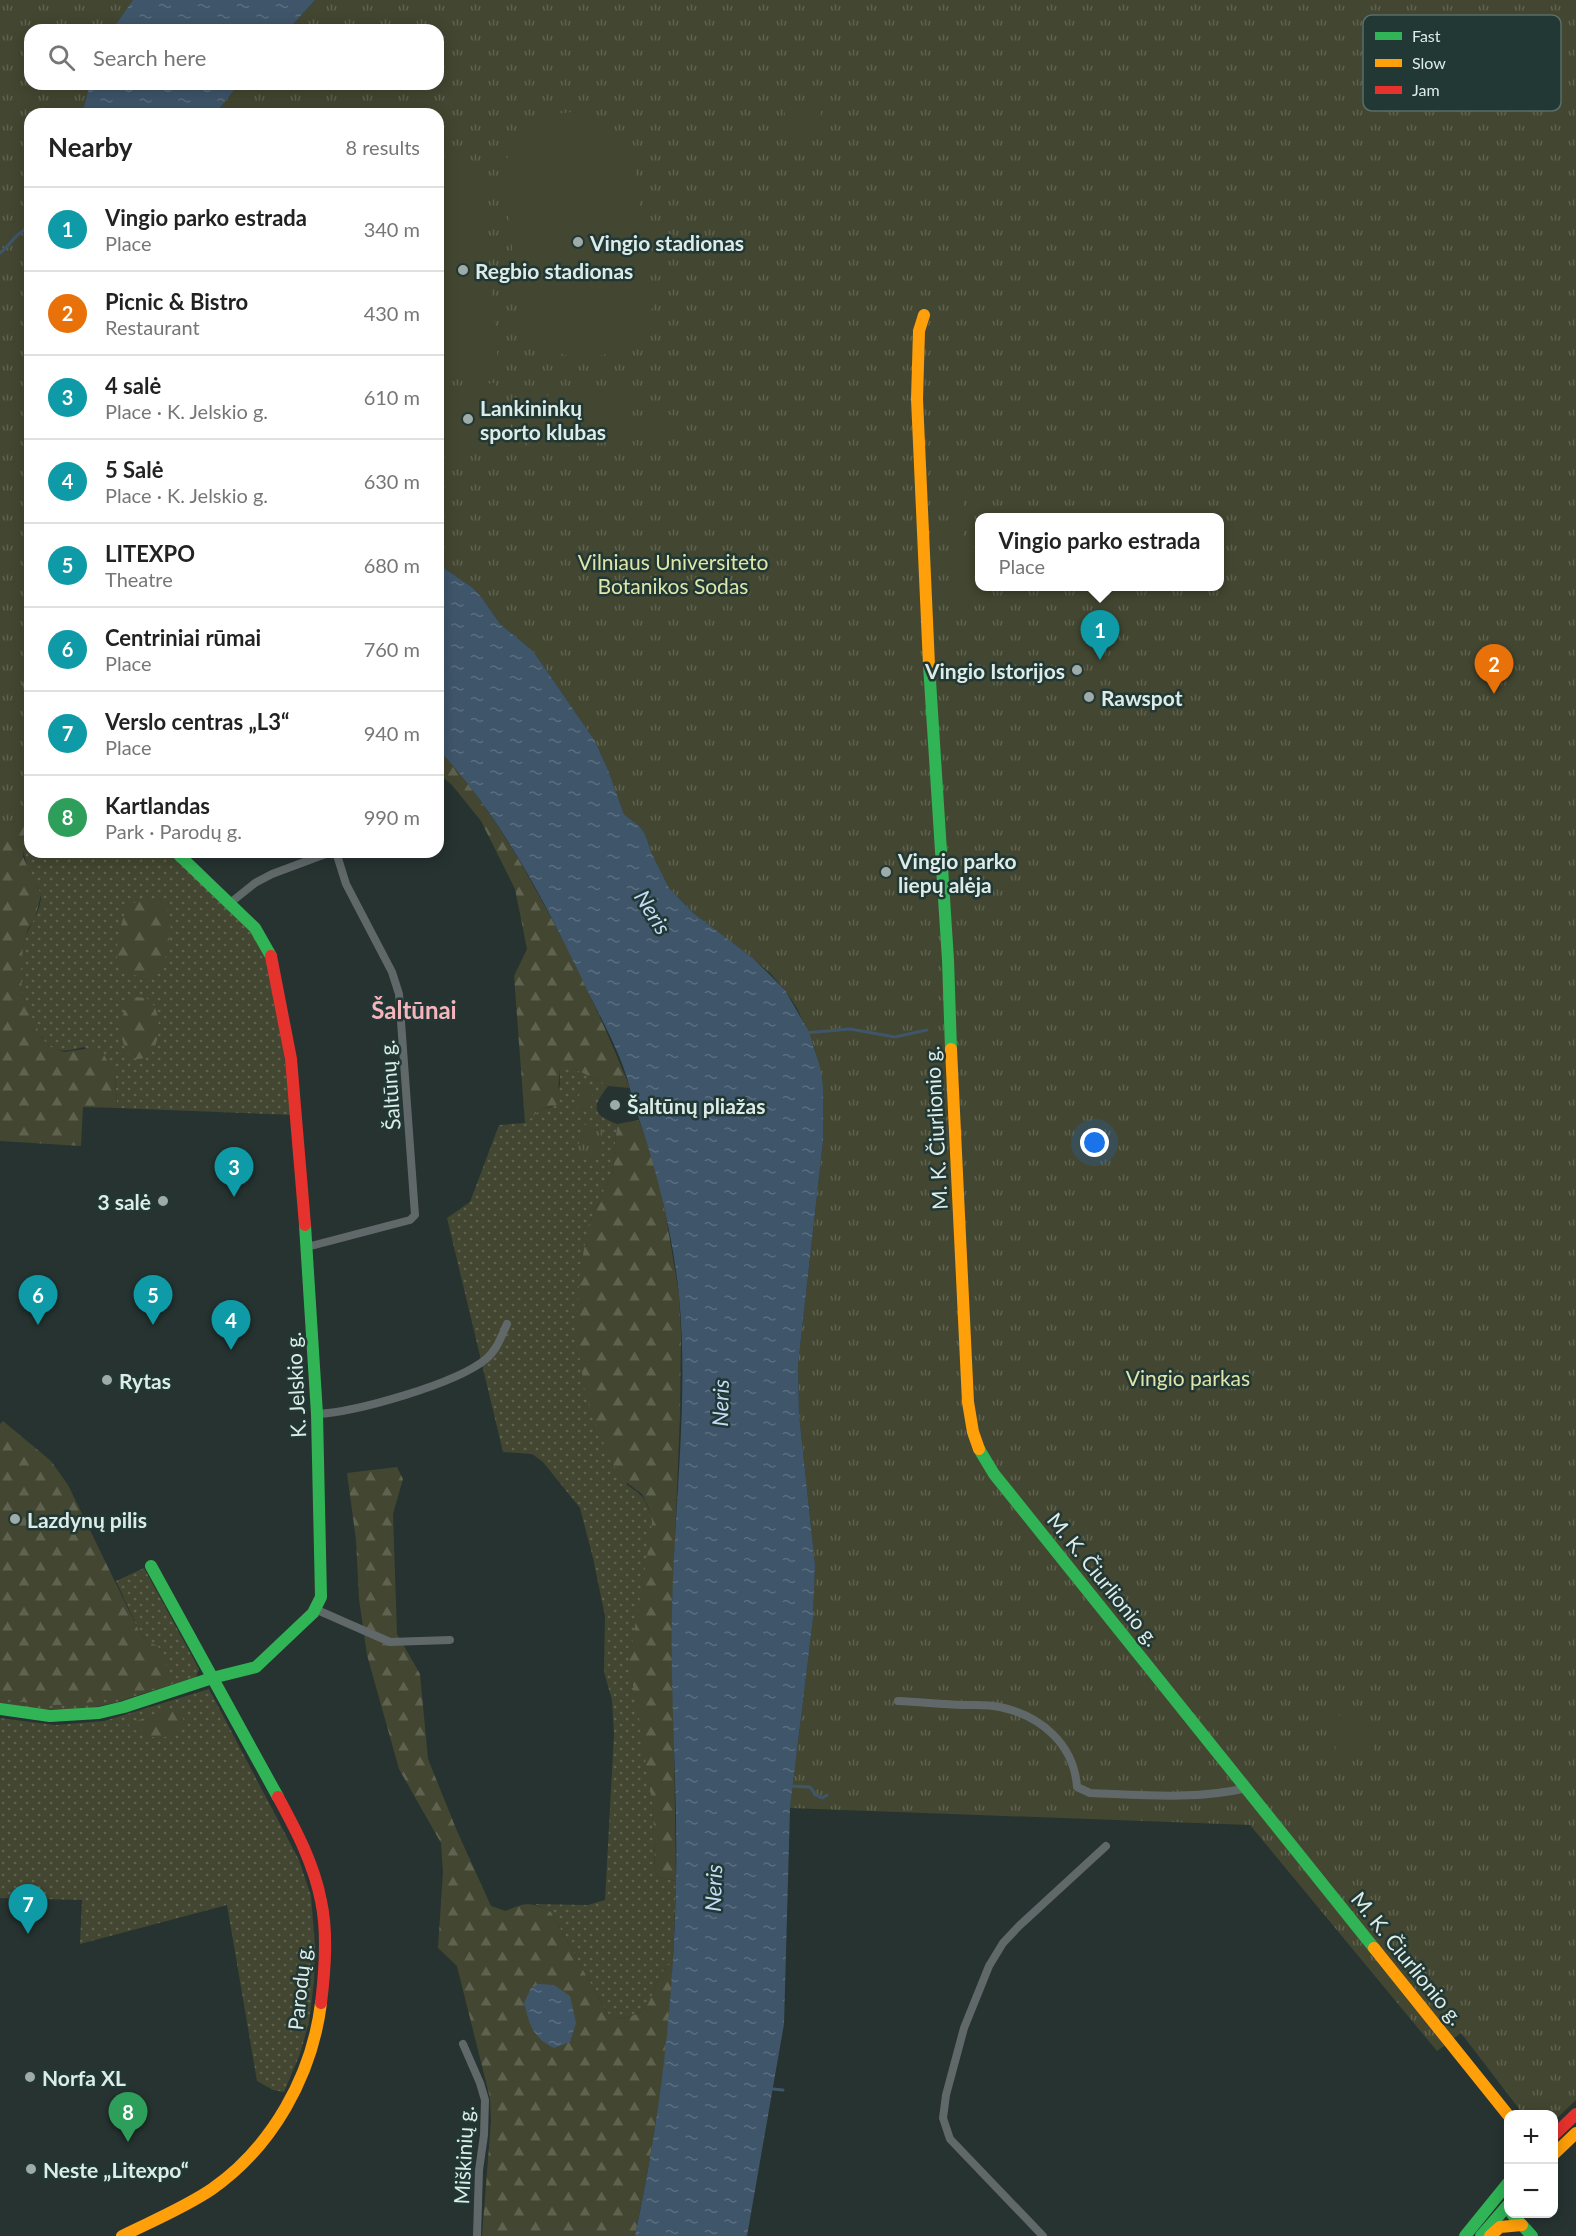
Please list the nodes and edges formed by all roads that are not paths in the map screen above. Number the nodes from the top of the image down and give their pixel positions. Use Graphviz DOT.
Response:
graph roads {
  1 [pos="924,315"];
  2 [pos="182,858"];
  3 [pos="316,858"];
  4 [pos="335,858"];
  5 [pos="230,903"];
  6 [pos="307,1247"];
  7 [pos="507,1324"];
  8 [pos="316,1414"];
  9 [pos="151,1566"];
  10 [pos="315,1609"];
  11 [pos="450,1640"];
  12 [pos="212,1678"];
  13 [pos="898,1701"];
  14 [pos="0,1708"];
  15 [pos="1247,1788"];
  16 [pos="1106,1846"];
  17 [pos="464,2044"];
  18 [pos="1505,2110"];
  19 [pos="1576,2114"];
  20 [pos="1558,2131"];
  21 [pos="1576,2133"];
  22 [pos="1558,2150"];
  23 [pos="1504,2189"];
  24 [pos="1497,2197"];
  25 [pos="1504,2204"];
  26 [pos="1504,2214"];
  27 [pos="1516,2218"];
  28 [pos="1522,2225"];
  29 [pos="122,2236"];
  30 [pos="477,2236"];
  31 [pos="1042,2236"];
  32 [pos="1465,2236"];
  33 [pos="1481,2236"];
  34 [pos="1490,2236"];
  35 [pos="1532,2236"];
  1 -- 15 [label="main road, M. K. Čiurlionio g."];
  2 -- 5 [label="main road, K. Jelskio g."];
  3 -- 5 [label="street"];
  4 -- 6 [label="street, Šaltūnų g."];
  5 -- 6 [label="main road, K. Jelskio g."];
  6 -- 8 [label="main road, K. Jelskio g."];
  7 -- 8 [label="street"];
  8 -- 10 [label="main road, K. Jelskio g."];
  9 -- 12 [label="main road, Parodų g."];
  10 -- 11 [label="street"];
  10 -- 12 [label="main road"];
  12 -- 14 [label="main road"];
  12 -- 29 [label="main road, Parodų g."];
  13 -- 15 [label="street"];
  15 -- 18 [label="main road, M. K. Čiurlionio g."];
  16 -- 31 [label="street"];
  17 -- 30 [label="street, Miškinių g."];
  19 -- 20 [label="main road"];
  21 -- 22 [label="main road"];
  23 -- 24 [label="main road"];
  24 -- 25 [label="main road"];
  24 -- 32 [label="main road"];
  26 -- 33 [label="main road"];
  27 -- 28 [label="main road"];
  28 -- 34 [label="main road"];
  28 -- 35 [label="main road"];
}
